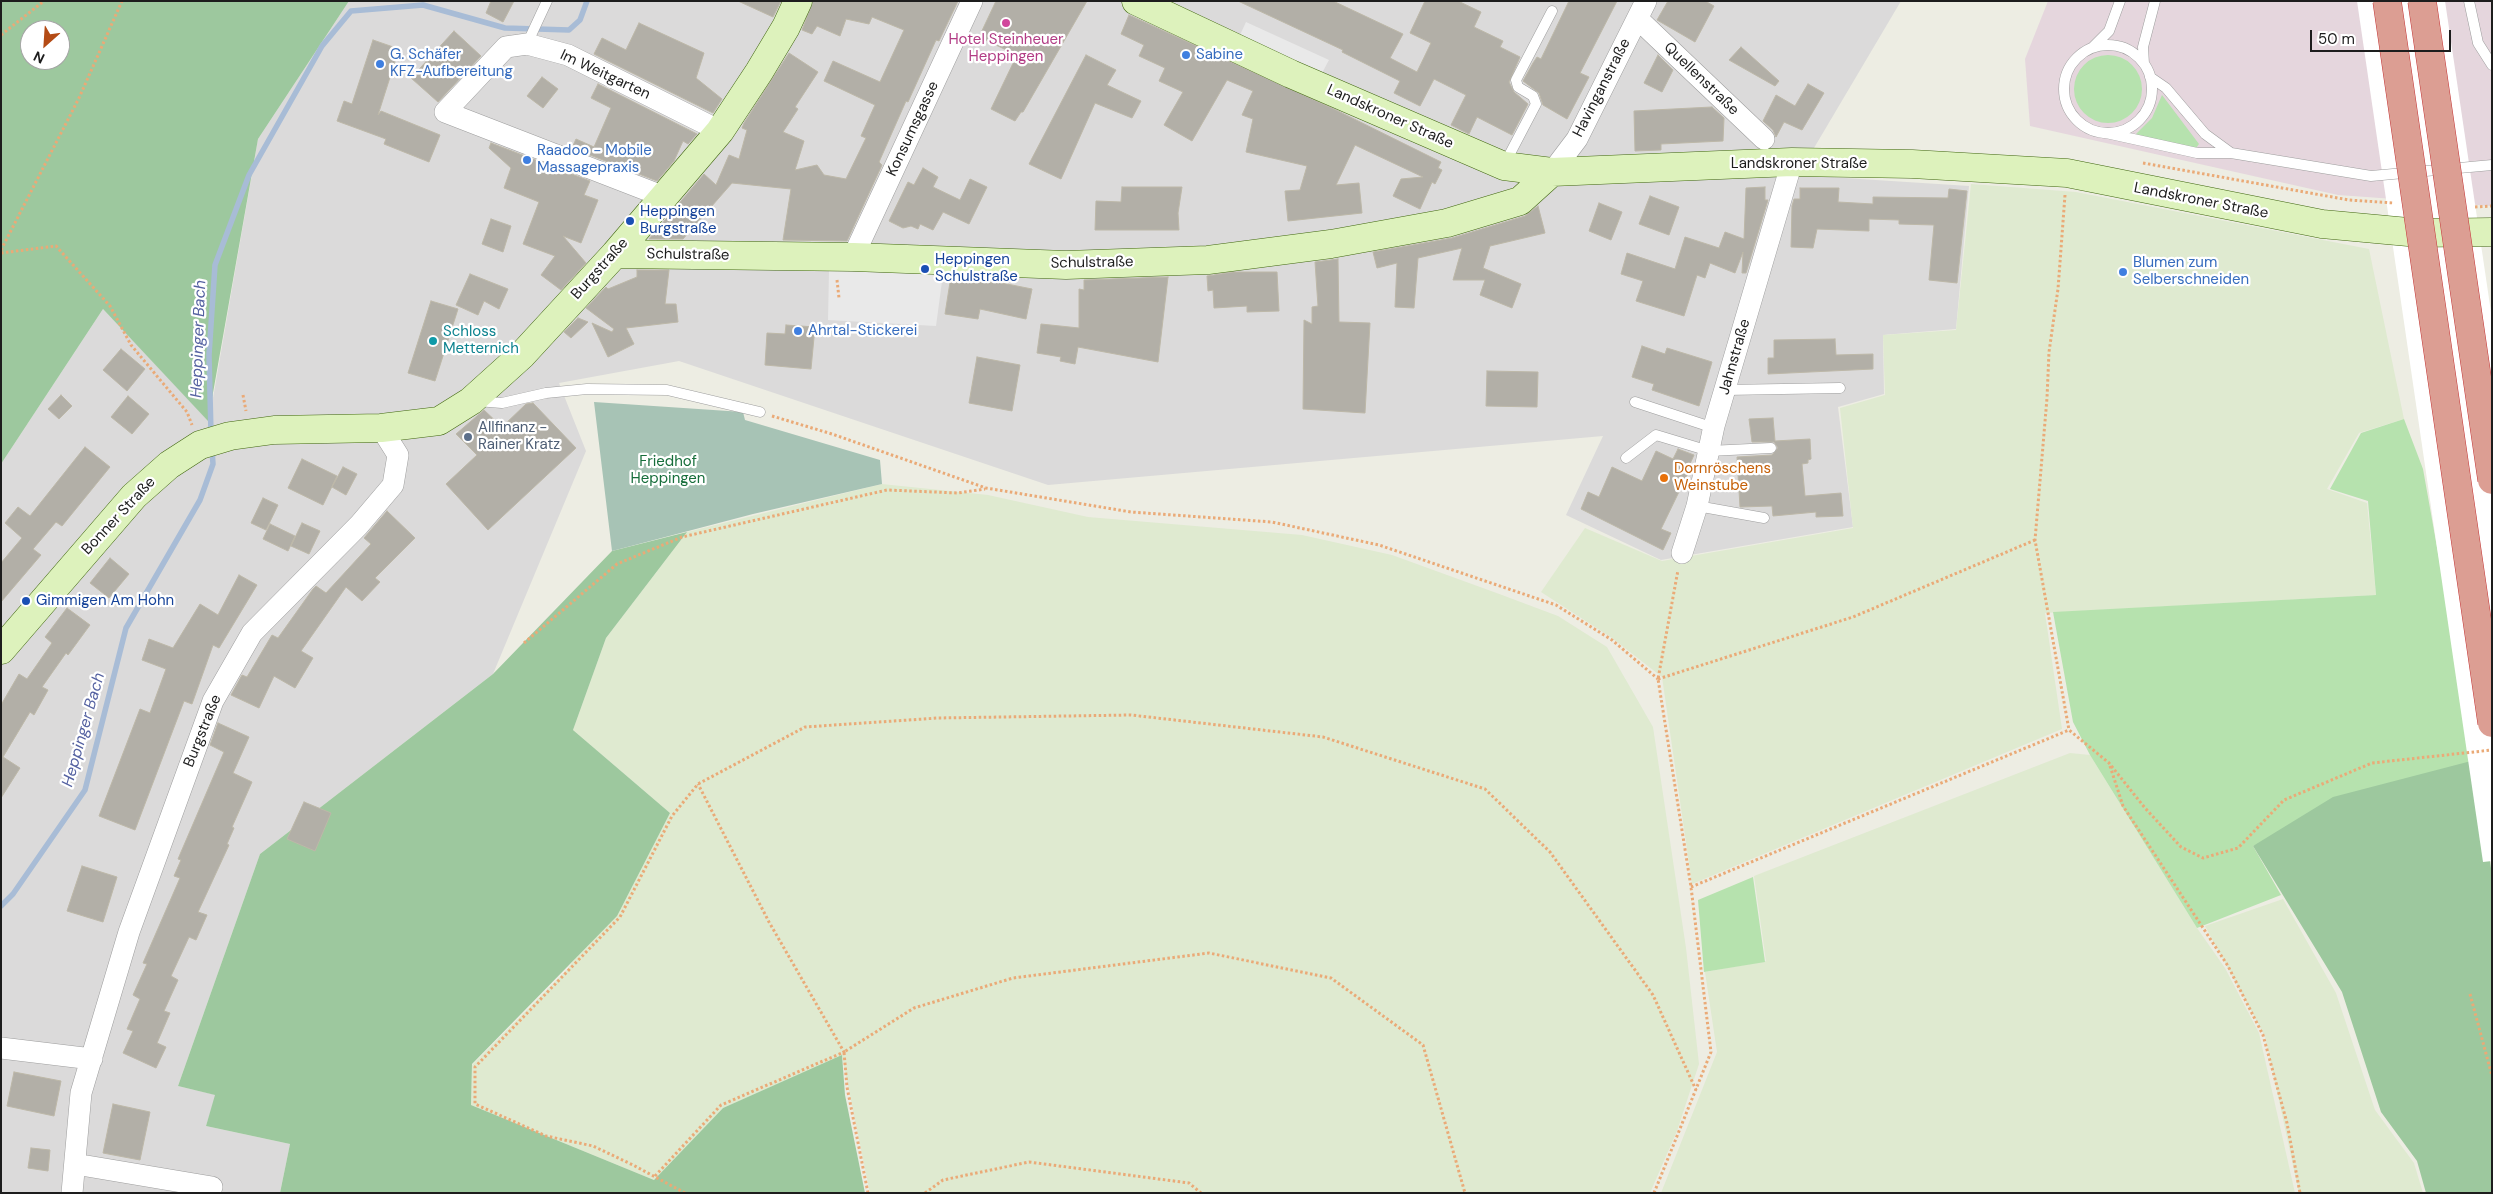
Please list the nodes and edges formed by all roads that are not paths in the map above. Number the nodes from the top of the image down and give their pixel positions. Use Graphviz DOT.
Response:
graph roads {
  1 [pos="547,1"];
  2 [pos="798,1"];
  3 [pos="972,1"];
  4 [pos="1136,1"];
  5 [pos="2120,1"];
  6 [pos="2155,1"];
  7 [pos="2387,1"];
  8 [pos="2422,1"];
  9 [pos="2469,1"];
  10 [pos="1642,10"];
  11 [pos="1552,11"];
  12 [pos="527,44"];
  13 [pos="2092,48"];
  14 [pos="2144,64"];
  15 [pos="2492,65"];
  16 [pos="2150,77"];
  17 [pos="720,132"];
  18 [pos="2106,133"];
  19 [pos="1764,139"];
  20 [pos="2232,152"];
  21 [pos="1792,162"];
  22 [pos="2492,165"];
  23 [pos="1504,166"];
  24 [pos="1552,172"];
  25 [pos="662,196"];
  26 [pos="2492,232"];
  27 [pos="616,254"];
  28 [pos="844,265"];
  29 [pos="1840,388"];
  30 [pos="1725,390"];
  31 [pos="472,401"];
  32 [pos="1635,402"];
  33 [pos="760,412"];
  34 [pos="381,428"];
  35 [pos="1714,428"];
  36 [pos="1771,448"];
  37 [pos="1709,451"];
  38 [pos="1626,458"];
  39 [pos="2492,480"];
  40 [pos="1697,506"];
  41 [pos="1764,518"];
  42 [pos="1682,552"];
  43 [pos="1,650"];
  44 [pos="2492,723"];
  45 [pos="1,1048"];
  46 [pos="92,1059"];
  47 [pos="75,1164"];
  48 [pos="212,1187"];
  49 [pos="72,1193"];
  1 -- 12 [label="lane"];
  2 -- 17 [label="main road, Burgstraße"];
  3 -- 28 [label="street, Konsumsgasse"];
  4 -- 23 [label="main road, Landskroner Straße"];
  5 -- 13 [label="lane"];
  6 -- 14 [label="lane"];
  7 -- 44 [label="highway, bridge"];
  8 -- 39 [label="highway, bridge"];
  9 -- 15 [label="lane"];
  10 -- 19 [label="street, Quellenstraße"];
  10 -- 24 [label="street, Havinganstraße"];
  11 -- 23 [label="lane"];
  12 -- 17 [label="street, Im Weitgarten"];
  12 -- 25 [label="street, Im Weitgarten"];
  13 -- 14 [label="lane"];
  13 -- 18 [label="lane"];
  14 -- 16 [label="lane"];
  16 -- 18 [label="lane"];
  16 -- 20 [label="lane"];
  17 -- 25 [label="main road, Burgstraße"];
  18 -- 20 [label="lane"];
  20 -- 22 [label="lane"];
  21 -- 24 [label="main road, Landskroner Straße"];
  21 -- 26 [label="main road, Landskroner Straße"];
  21 -- 30 [label="street, Jahnstraße"];
  23 -- 24 [label="main road, Landskroner Straße"];
  24 -- 28 [label="main road, Schulstraße"];
  25 -- 27 [label="main road, Burgstraße"];
  27 -- 28 [label="main road, Schulstraße"];
  27 -- 31 [label="main road, Burgstraße"];
  29 -- 30 [label="lane"];
  30 -- 35 [label="street, Jahnstraße"];
  31 -- 33 [label="lane"];
  31 -- 34 [label="main road, Bonner Straße"];
  32 -- 35 [label="lane"];
  34 -- 43 [label="main road, Bonner Straße"];
  34 -- 46 [label="street, Burgstraße"];
  35 -- 37 [label="street, Jahnstraße"];
  36 -- 37 [label="lane"];
  37 -- 38 [label="lane"];
  37 -- 40 [label="street, Jahnstraße"];
  40 -- 41 [label="lane"];
  40 -- 42 [label="street, Jahnstraße"];
  45 -- 46 [label="street"];
  46 -- 47 [label="street, Burgstraße"];
  47 -- 48 [label="street"];
  47 -- 49 [label="street, Burgstraße"];
}
